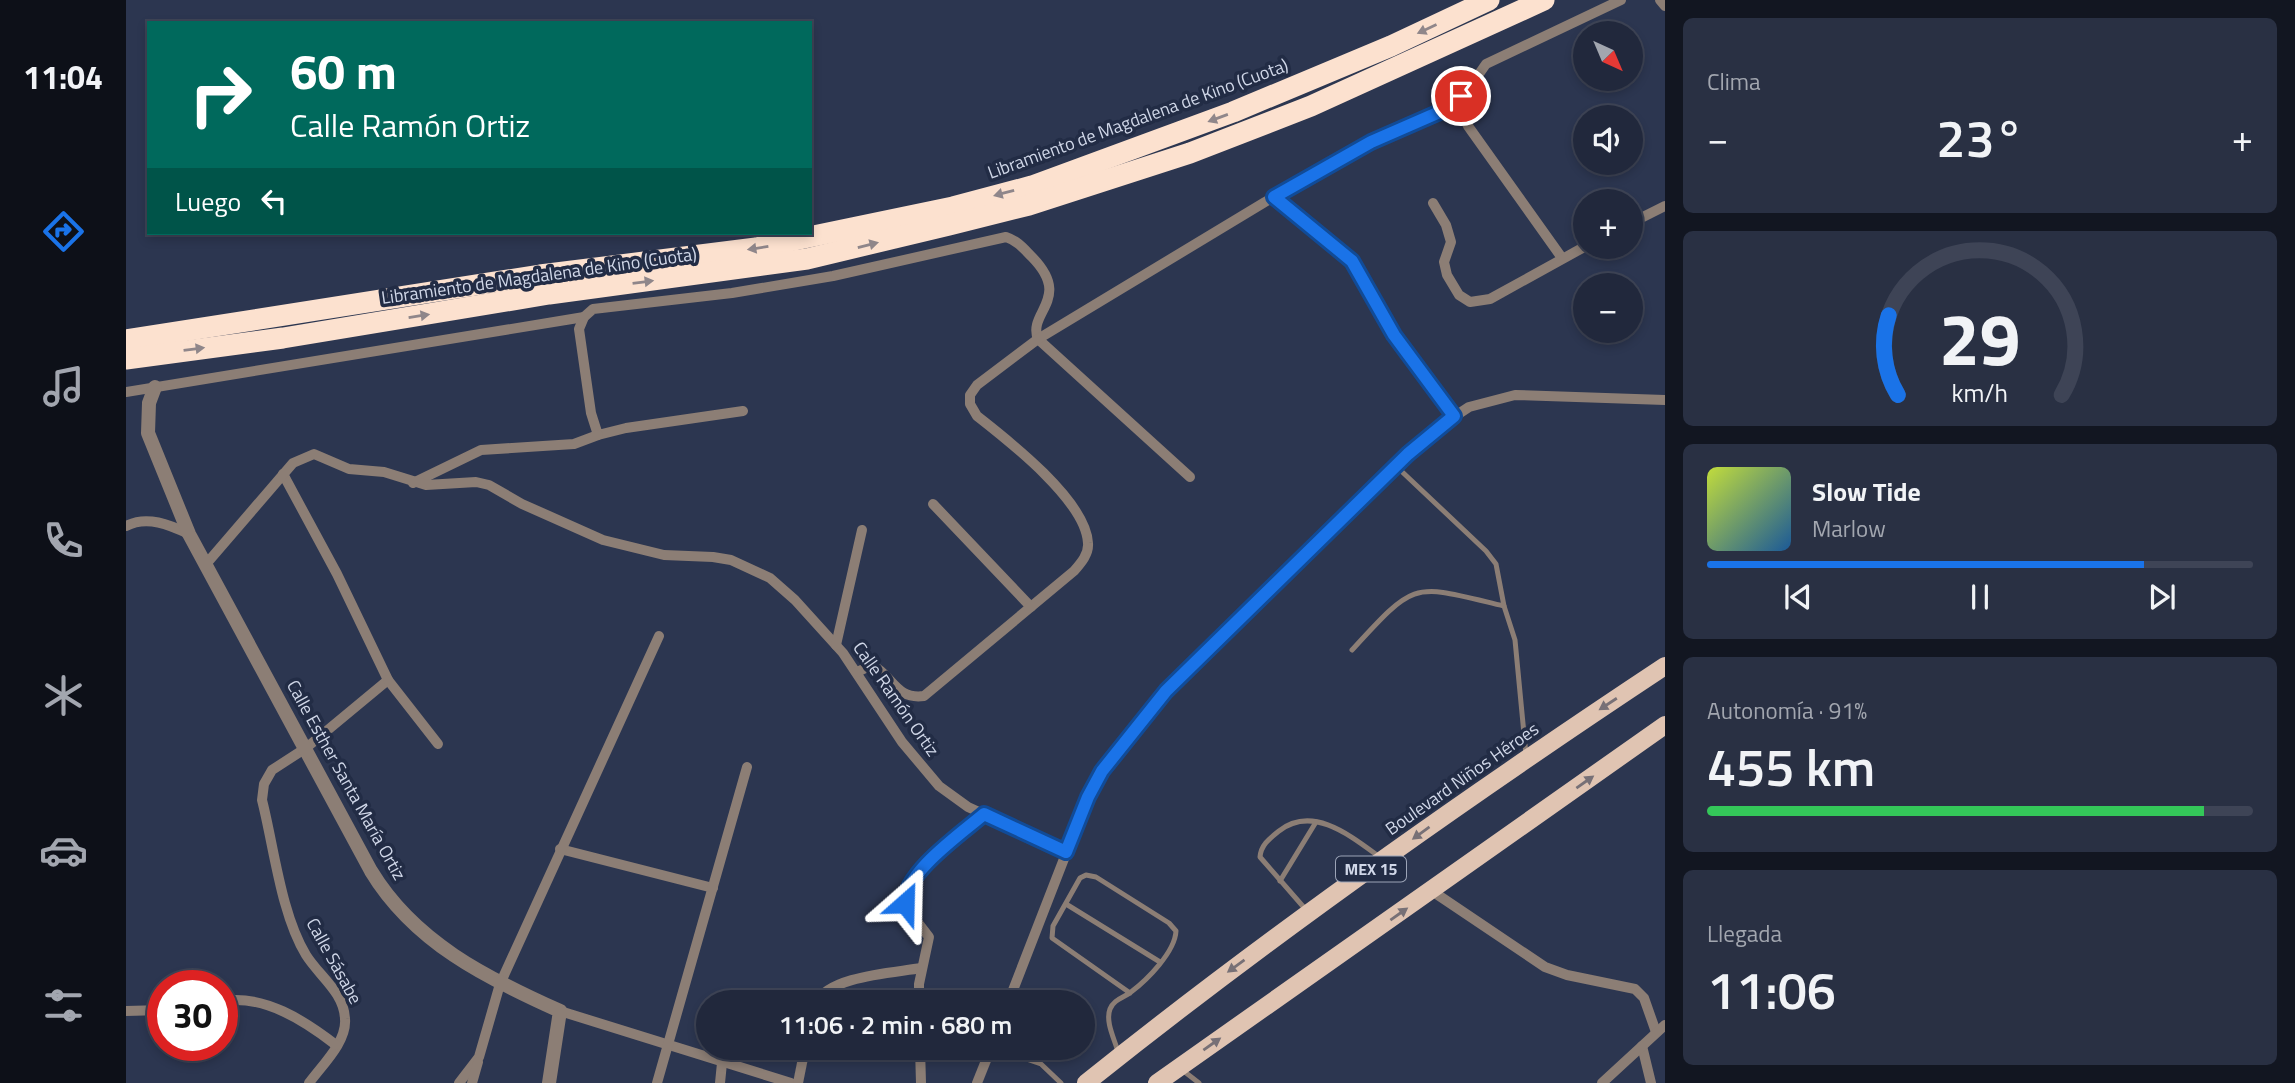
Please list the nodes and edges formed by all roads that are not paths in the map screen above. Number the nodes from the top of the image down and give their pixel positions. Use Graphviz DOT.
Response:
graph roads {
  1 [pos="1489,0"];
  2 [pos="1544,0"];
  3 [pos="1621,0"];
  4 [pos="1660,0"];
  5 [pos="1665,6"];
  6 [pos="1458,104"];
  7 [pos="1274,197"];
  8 [pos="1433,203"];
  9 [pos="1665,206"];
  10 [pos="1643,217"];
  11 [pos="1573,252"];
  12 [pos="1562,258"];
  13 [pos="584,317"];
  14 [pos="1038,339"];
  15 [pos="126,340"];
  16 [pos="126,359"];
  17 [pos="155,387"];
  18 [pos="126,392"];
  19 [pos="1665,400"];
  20 [pos="743,411"];
  21 [pos="1454,416"];
  22 [pos="598,436"];
  23 [pos="1396,466"];
  24 [pos="283,474"];
  25 [pos="1190,477"];
  26 [pos="413,483"];
  27 [pos="933,504"];
  28 [pos="126,526"];
  29 [pos="862,530"];
  30 [pos="189,534"];
  31 [pos="206,563"];
  32 [pos="1504,606"];
  33 [pos="1031,607"];
  34 [pos="659,636"];
  35 [pos="836,645"];
  36 [pos="1352,650"];
  37 [pos="1665,666"];
  38 [pos="857,672"];
  39 [pos="388,680"];
  40 [pos="1665,725"];
  41 [pos="438,744"];
  42 [pos="306,748"];
  43 [pos="1527,758"];
  44 [pos="747,767"];
  45 [pos="984,814"];
  46 [pos="1316,821"];
  47 [pos="560,849"];
  48 [pos="1066,852"];
  49 [pos="1383,860"];
  50 [pos="1280,881"];
  51 [pos="713,888"];
  52 [pos="1432,891"];
  53 [pos="1066,904"];
  54 [pos="1309,913"];
  55 [pos="1160,962"];
  56 [pos="922,968"];
  57 [pos="500,984"];
  58 [pos="826,990"];
  59 [pos="920,990"];
  60 [pos="1013,990"];
  61 [pos="1130,993"];
  62 [pos="238,1002"];
  63 [pos="147,1010"];
  64 [pos="126,1011"];
  65 [pos="560,1011"];
  66 [pos="1661,1028"];
  67 [pos="336,1045"];
  68 [pos="667,1046"];
  69 [pos="1642,1046"];
  70 [pos="1120,1056"];
  71 [pos="480,1057"];
  72 [pos="803,1060"];
  73 [pos="920,1060"];
  74 [pos="986,1060"];
  75 [pos="1028,1060"];
  76 [pos="722,1063"];
  77 [pos="1178,1068"];
  78 [pos="309,1083"];
  79 [pos="459,1083"];
  80 [pos="472,1083"];
  81 [pos="549,1083"];
  82 [pos="657,1083"];
  83 [pos="720,1083"];
  84 [pos="791,1083"];
  85 [pos="798,1083"];
  86 [pos="920,1083"];
  87 [pos="977,1083"];
  88 [pos="1062,1083"];
  89 [pos="1086,1083"];
  90 [pos="1157,1083"];
  91 [pos="1199,1083"];
  92 [pos="1602,1083"];
  93 [pos="1651,1083"];
  1 -- 15 [label="highway, Libramiento de Magdalena de Kino (Cuota), one-way"];
  16 -- 2 [label="highway, Libramiento de Magdalena de Kino (Cuota), one-way"];
  3 -- 6 [label="street"];
  4 -- 5 [label="street"];
  6 -- 7 [label="street"];
  6 -- 12 [label="street"];
  7 -- 14 [label="street"];
  7 -- 21 [label="street"];
  8 -- 12 [label="street"];
  9 -- 10 [label="street"];
  11 -- 12 [label="street"];
  13 -- 14 [label="street"];
  13 -- 17 [label="street"];
  13 -- 22 [label="street"];
  14 -- 25 [label="street"];
  14 -- 33 [label="street"];
  17 -- 18 [label="street"];
  17 -- 30 [label="street, Calle Esther Santa María Ortiz"];
  19 -- 21 [label="street"];
  20 -- 22 [label="street"];
  21 -- 23 [label="street"];
  22 -- 26 [label="street"];
  23 -- 32 [label="lane"];
  23 -- 48 [label="street"];
  24 -- 26 [label="street"];
  24 -- 31 [label="street"];
  24 -- 39 [label="street"];
  26 -- 35 [label="street"];
  27 -- 33 [label="street"];
  28 -- 30 [label="street"];
  29 -- 35 [label="street, Calle Ramón Ortiz"];
  30 -- 31 [label="street, Calle Esther Santa María Ortiz"];
  31 -- 42 [label="street, Calle Esther Santa María Ortiz"];
  32 -- 36 [label="lane"];
  32 -- 43 [label="lane"];
  33 -- 38 [label="street"];
  34 -- 47 [label="street"];
  35 -- 38 [label="street, Calle Ramón Ortiz"];
  37 -- 43 [label="main road, Boulevard Niños Héroes / MEX 15, one-way"];
  38 -- 45 [label="street, Calle Ramón Ortiz"];
  39 -- 41 [label="street"];
  39 -- 42 [label="street, Calle Sásabe"];
  52 -- 40 [label="main road, MEX 15, one-way"];
  42 -- 57 [label="street, Calle Esther Santa María Ortiz"];
  42 -- 67 [label="street, Calle Sásabe"];
  43 -- 49 [label="main road, Boulevard Niños Héroes / MEX 15, one-way"];
  44 -- 51 [label="street"];
  45 -- 48 [label="street, Calle Ramón Ortiz"];
  45 -- 56 [label="street"];
  46 -- 49 [label="lane"];
  46 -- 50 [label="lane"];
  46 -- 50 [label="lane"];
  47 -- 51 [label="street"];
  47 -- 57 [label="street"];
  48 -- 60 [label="street"];
  49 -- 54 [label="main road, Boulevard Niños Héroes / MEX 15"];
  50 -- 54 [label="lane"];
  51 -- 68 [label="street"];
  52 -- 66 [label="street"];
  77 -- 52 [label="main road, MEX 15, one-way"];
  53 -- 55 [label="lane"];
  53 -- 55 [label="lane"];
  53 -- 61 [label="lane"];
  54 -- 70 [label="main road, Boulevard Niños Héroes / MEX 15, one-way"];
  55 -- 61 [label="lane"];
  56 -- 58 [label="street"];
  56 -- 59 [label="street"];
  57 -- 65 [label="street, Calle Esther Santa María Ortiz"];
  57 -- 71 [label="street"];
  61 -- 70 [label="lane"];
  62 -- 67 [label="street"];
  63 -- 64 [label="street"];
  65 -- 68 [label="street, Calle Esther Santa María Ortiz"];
  65 -- 81 [label="street"];
  66 -- 69 [label="street"];
  67 -- 78 [label="street"];
  68 -- 76 [label="street, Calle Esther Santa María Ortiz"];
  68 -- 82 [label="street"];
  69 -- 92 [label="street"];
  69 -- 93 [label="street"];
  70 -- 89 [label="main road, Boulevard Niños Héroes / MEX 15"];
  71 -- 79 [label="street"];
  71 -- 80 [label="street"];
  72 -- 85 [label="street"];
  73 -- 86 [label="street"];
  74 -- 87 [label="street"];
  75 -- 88 [label="lane"];
  76 -- 83 [label="street"];
  76 -- 84 [label="street, Calle Esther Santa María Ortiz"];
  77 -- 90 [label="main road, MEX 15"];
  77 -- 91 [label="lane"];
}
